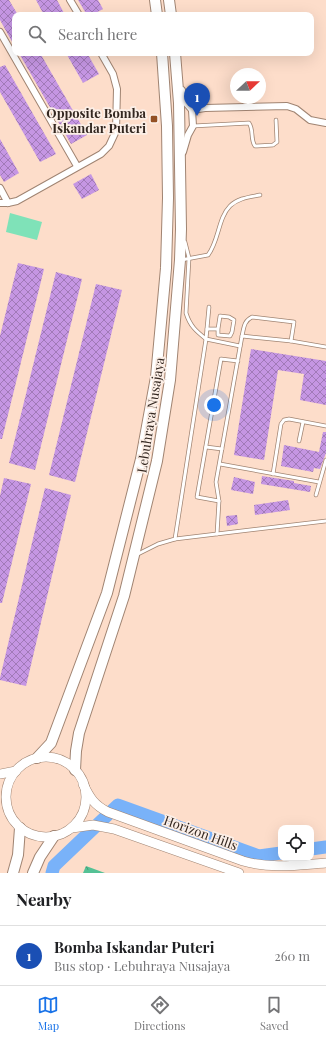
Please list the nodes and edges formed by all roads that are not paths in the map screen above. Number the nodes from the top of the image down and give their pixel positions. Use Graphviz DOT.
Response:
graph roads {
  1 [pos="70,0"];
  2 [pos="155,0"];
  3 [pos="169,0"];
  4 [pos="77,12"];
  5 [pos="157,12"];
  6 [pos="171,12"];
  7 [pos="0,32"];
  8 [pos="12,53"];
  9 [pos="14,56"];
  10 [pos="102,56"];
  11 [pos="162,56"];
  12 [pos="175,56"];
  13 [pos="177,73"];
  14 [pos="192,110"];
  15 [pos="276,120"];
  16 [pos="325,122"];
  17 [pos="193,126"];
  18 [pos="181,161"];
  19 [pos="78,166"];
  20 [pos="0,188"];
  21 [pos="260,194"];
  22 [pos="0,203"];
  23 [pos="8,203"];
  24 [pos="184,259"];
  25 [pos="209,307"];
  26 [pos="207,329"];
  27 [pos="218,329"];
  28 [pos="242,336"];
  29 [pos="206,339"];
  30 [pos="291,341"];
  31 [pos="240,346"];
  32 [pos="326,347"];
  33 [pos="238,361"];
  34 [pos="303,422"];
  35 [pos="326,426"];
  36 [pos="300,441"];
  37 [pos="206,447"];
  38 [pos="222,450"];
  39 [pos="326,460"];
  40 [pos="220,464"];
  41 [pos="325,468"];
  42 [pos="273,474"];
  43 [pos="319,482"];
  44 [pos="316,495"];
  45 [pos="218,501"];
  46 [pos="326,521"];
  47 [pos="217,534"];
  48 [pos="175,539"];
  49 [pos="134,557"];
  50 [pos="37,758"];
  51 [pos="75,770"];
  52 [pos="16,771"];
  53 [pos="0,774"];
  54 [pos="83,784"];
  55 [pos="0,800"];
  56 [pos="7,808"];
  57 [pos="20,828"];
  58 [pos="72,828"];
  59 [pos="54,836"];
  60 [pos="326,863"];
  61 [pos="13,873"];
  62 [pos="33,873"];
  63 [pos="238,873"];
  1 -- 4 [label="street"];
  2 -- 5 [label="main road"];
  3 -- 6 [label="main road"];
  7 -- 8 [label="street"];
  9 -- 19 [label="street"];
  10 -- 19 [label="street"];
  11 -- 50 [label="main road, Lebuhraya Nusajaya"];
  12 -- 13 [label="main road, Lebuhraya Nusajaya"];
  13 -- 14 [label="street"];
  13 -- 18 [label="main road, Lebuhraya Nusajaya"];
  14 -- 16 [label="street"];
  14 -- 17 [label="street"];
  15 -- 17 [label="lane"];
  17 -- 18 [label="street"];
  18 -- 24 [label="main road, Lebuhraya Nusajaya"];
  19 -- 23 [label="street"];
  20 -- 23 [label="street"];
  21 -- 24 [label="lane"];
  22 -- 23 [label="street"];
  24 -- 29 [label="lane"];
  24 -- 49 [label="main road, Lebuhraya Nusajaya"];
  25 -- 26 [label="lane"];
  26 -- 27 [label="lane"];
  26 -- 29 [label="lane"];
  27 -- 27 [label="lane"];
  28 -- 30 [label="lane"];
  28 -- 30 [label="lane"];
  28 -- 31 [label="lane"];
  29 -- 31 [label="lane"];
  29 -- 48 [label="lane"];
  30 -- 32 [label="lane"];
  31 -- 33 [label="lane"];
  33 -- 37 [label="lane"];
  33 -- 38 [label="lane"];
  34 -- 35 [label="lane"];
  34 -- 36 [label="lane"];
  34 -- 42 [label="lane"];
  37 -- 38 [label="lane"];
  37 -- 45 [label="lane"];
  38 -- 40 [label="lane"];
  39 -- 41 [label="lane"];
  40 -- 42 [label="lane"];
  40 -- 45 [label="lane"];
  41 -- 43 [label="lane"];
  42 -- 43 [label="lane"];
  43 -- 44 [label="lane"];
  45 -- 47 [label="lane"];
  46 -- 47 [label="lane"];
  47 -- 48 [label="lane"];
  48 -- 49 [label="lane"];
  49 -- 51 [label="main road, Lebuhraya Nusajaya"];
  50 -- 51 [label="main road"];
  50 -- 52 [label="main road"];
  51 -- 54 [label="main road"];
  52 -- 53 [label="main road"];
  52 -- 56 [label="main road"];
  54 -- 58 [label="main road"];
  54 -- 60 [label="main road, Horizon Hills"];
  55 -- 56 [label="main road"];
  56 -- 57 [label="main road"];
  57 -- 59 [label="main road"];
  57 -- 61 [label="main road"];
  58 -- 59 [label="main road"];
  58 -- 63 [label="main road, Horizon Hills"];
  59 -- 62 [label="main road"];
}
